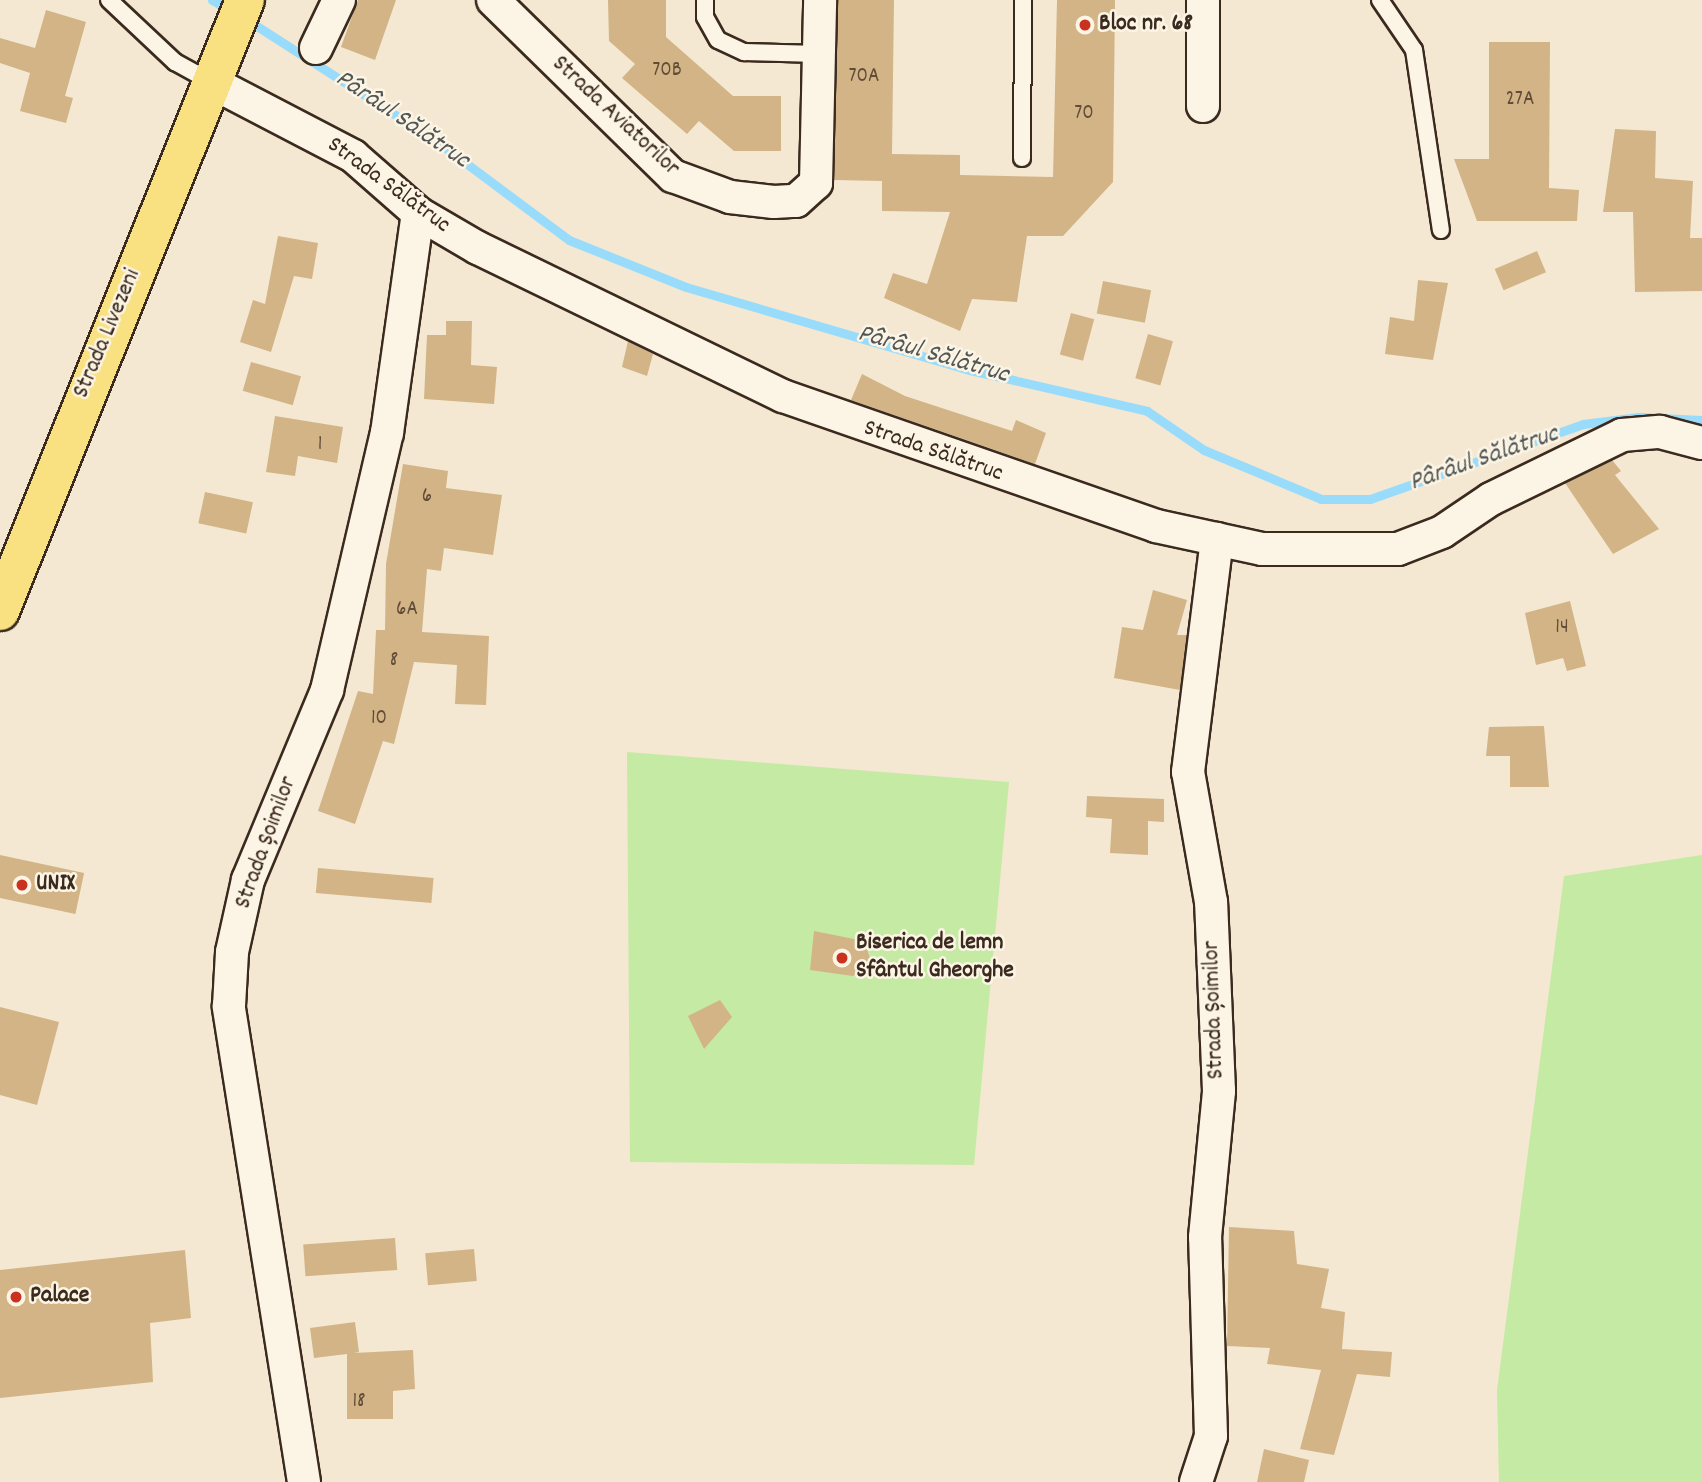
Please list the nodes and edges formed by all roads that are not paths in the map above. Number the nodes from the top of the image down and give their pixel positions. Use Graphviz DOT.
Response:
graph roads {
  1 [pos="109,0"];
  2 [pos="245,0"];
  3 [pos="339,0"];
  4 [pos="493,0"];
  5 [pos="705,0"];
  6 [pos="820,0"];
  7 [pos="1023,0"];
  8 [pos="1203,0"];
  9 [pos="1380,0"];
  10 [pos="317,48"];
  11 [pos="819,54"];
  12 [pos="217,71"];
  13 [pos="1203,106"];
  14 [pos="1021,158"];
  15 [pos="418,213"];
  16 [pos="1441,230"];
  17 [pos="1702,443"];
  18 [pos="1217,539"];
  19 [pos="0,611"];
  20 [pos="304,1482"];
  21 [pos="1196,1482"];
  1 -- 12 [label="lane"];
  2 -- 12 [label="main road, Strada Livezeni"];
  3 -- 10 [label="street"];
  4 -- 11 [label="street, Strada Aviatorilor"];
  5 -- 11 [label="lane"];
  6 -- 11 [label="street, Strada Aviatorilor"];
  7 -- 14 [label="lane"];
  8 -- 13 [label="street"];
  9 -- 16 [label="lane"];
  12 -- 15 [label="street, Strada Sălătruc"];
  12 -- 19 [label="main road, Strada Livezeni"];
  15 -- 18 [label="street, Strada Sălătruc"];
  15 -- 20 [label="street, Strada Șoimilor"];
  17 -- 18 [label="street, Strada Sălătruc"];
  18 -- 21 [label="street, Strada Șoimilor"];
}
